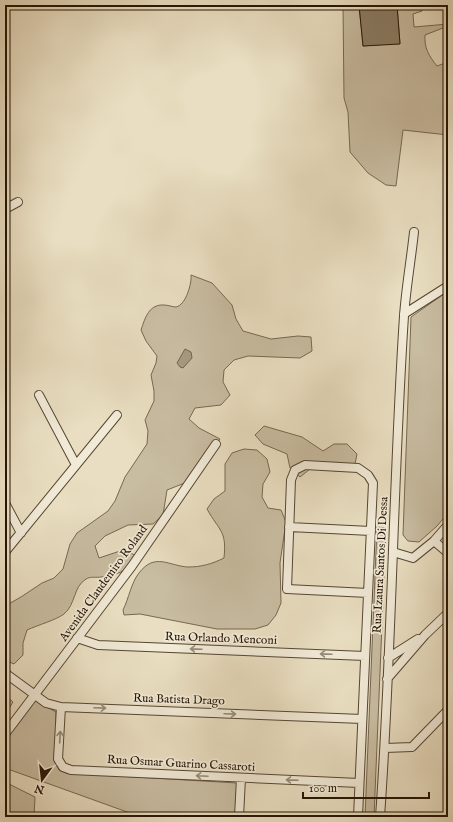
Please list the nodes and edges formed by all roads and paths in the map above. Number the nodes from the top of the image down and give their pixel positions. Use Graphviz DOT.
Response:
graph roads {
  1 [pos="18,202"];
  2 [pos="5,209"];
  3 [pos="414,232"];
  4 [pos="448,286"];
  5 [pos="404,314"];
  6 [pos="39,395"];
  7 [pos="117,415"];
  8 [pos="216,444"];
  9 [pos="76,465"];
  10 [pos="5,503"];
  11 [pos="448,525"];
  12 [pos="289,527"];
  13 [pos="371,531"];
  14 [pos="20,533"];
  15 [pos="434,541"];
  16 [pos="5,552"];
  17 [pos="393,552"];
  18 [pos="448,553"];
  19 [pos="368,593"];
  20 [pos="448,613"];
  21 [pos="425,635"];
  22 [pos="77,638"];
  23 [pos="365,656"];
  24 [pos="388,658"];
  25 [pos="5,673"];
  26 [pos="387,679"];
  27 [pos="34,696"];
  28 [pos="61,706"];
  29 [pos="448,710"];
  30 [pos="362,719"];
  31 [pos="5,734"];
  32 [pos="385,748"];
  33 [pos="241,778"];
  34 [pos="359,783"];
  35 [pos="240,817"];
  36 [pos="358,817"];
  37 [pos="380,817"];
  1 -- 2 [label="street"];
  3 -- 5 [label="street, Rua Izaura Santos Di Dessa"];
  4 -- 5 [label="street"];
  5 -- 17 [label="street, Rua Izaura Santos Di Dessa"];
  6 -- 9 [label="street"];
  7 -- 9 [label="street"];
  8 -- 22 [label="street, Avenida Claudemiro Roland"];
  9 -- 14 [label="street"];
  10 -- 14 [label="street"];
  11 -- 15 [label="street"];
  12 -- 13 [label="street"];
  12 -- 13 [label="street, Rua Izaura Santos Di Dessa"];
  12 -- 19 [label="street"];
  13 -- 19 [label="street, Rua Izaura Santos Di Dessa"];
  14 -- 16 [label="street"];
  15 -- 17 [label="street"];
  15 -- 18 [label="street"];
  17 -- 24 [label="street, Rua Izaura Santos Di Dessa"];
  19 -- 23 [label="street, Rua Izaura Santos Di Dessa"];
  20 -- 21 [label="street"];
  21 -- 24 [label="street"];
  21 -- 26 [label="street"];
  23 -- 22 [label="street, Rua Orlando Menconi, one-way"];
  22 -- 27 [label="street, Avenida Claudemiro Roland"];
  23 -- 30 [label="street, Rua Izaura Santos Di Dessa"];
  24 -- 26 [label="street, Rua Izaura Santos Di Dessa"];
  25 -- 27 [label="street, Rua Batista Drago"];
  26 -- 32 [label="street, Rua Izaura Santos Di Dessa"];
  27 -- 28 [label="street, Rua Batista Drago"];
  27 -- 31 [label="street, Avenida Claudemiro Roland"];
  28 -- 30 [label="street, Rua Batista Drago, one-way"];
  33 -- 28 [label="street, Rua Osmar Guarino Cassaroti, one-way"];
  29 -- 32 [label="street"];
  30 -- 34 [label="street, Rua Izaura Santos Di Dessa"];
  32 -- 37 [label="street, Rua Izaura Santos Di Dessa"];
  34 -- 33 [label="street, Rua Osmar Guarino Cassaroti, one-way"];
  33 -- 35 [label="street"];
  34 -- 36 [label="street, Rua Izaura Santos Di Dessa"];
}
